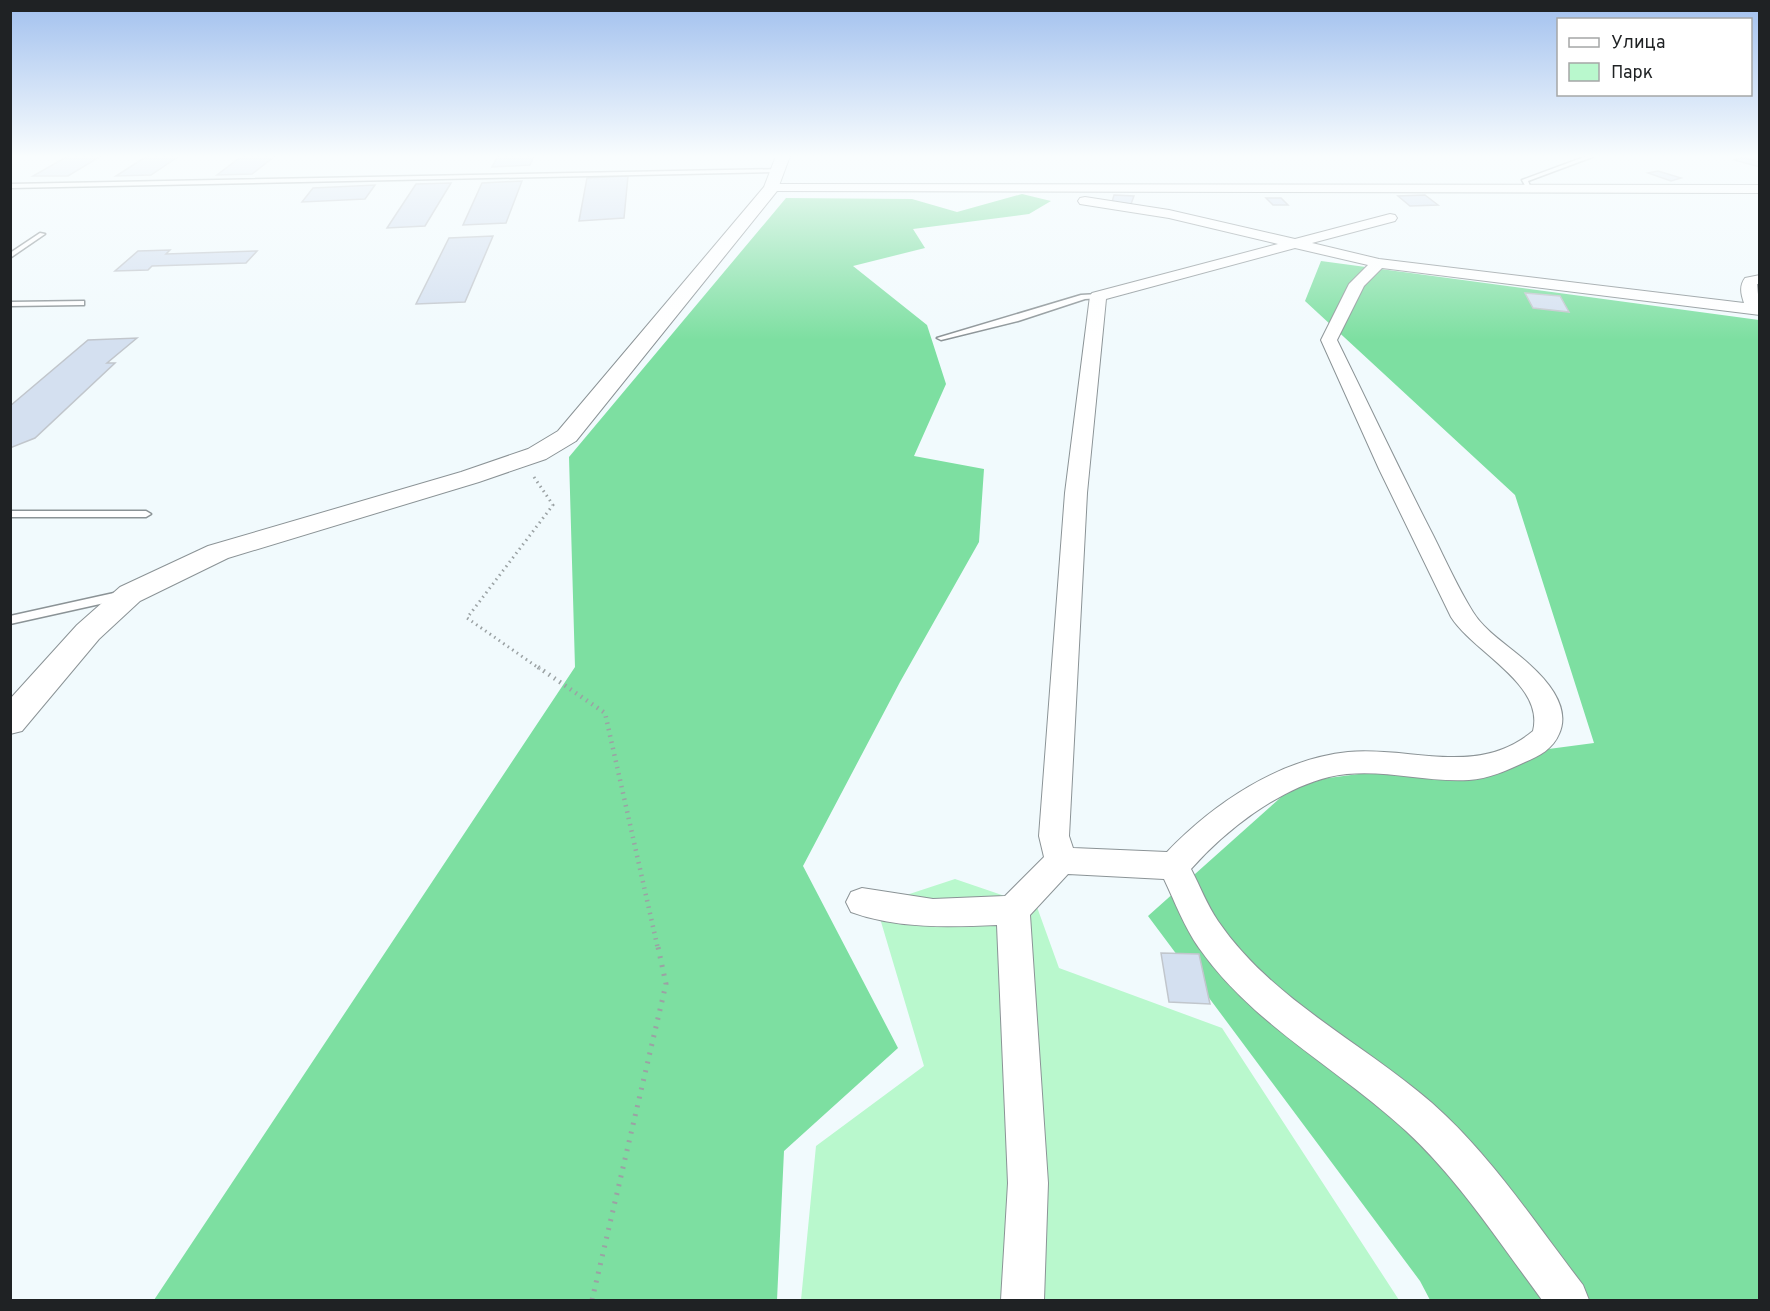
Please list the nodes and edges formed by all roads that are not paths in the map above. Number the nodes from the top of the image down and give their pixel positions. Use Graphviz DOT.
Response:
graph roads {
  1 [pos="741,217"];
  2 [pos="1183,217"];
  3 [pos="1390,218"];
  4 [pos="42,234"];
  5 [pos="1299,244"];
  6 [pos="10,256"];
  7 [pos="1379,263"];
  8 [pos="1760,279"];
  9 [pos="1098,296"];
  10 [pos="81,303"];
  11 [pos="10,304"];
  12 [pos="1756,310"];
  13 [pos="941,338"];
  14 [pos="10,514"];
  15 [pos="146,514"];
  16 [pos="130,594"];
  17 [pos="10,620"];
  18 [pos="10,722"];
  19 [pos="1061,861"];
  20 [pos="1174,866"];
  21 [pos="862,902"];
  22 [pos="1013,910"];
  23 [pos="1022,1300"];
  24 [pos="1568,1300"];
  1 -- 16 [label="street"];
  2 -- 5 [label="street"];
  3 -- 5 [label="street"];
  4 -- 6 [label="lane"];
  5 -- 7 [label="street"];
  5 -- 9 [label="street"];
  7 -- 12 [label="street"];
  7 -- 20 [label="street"];
  8 -- 12 [label="street"];
  9 -- 13 [label="lane"];
  9 -- 19 [label="street"];
  10 -- 11 [label="lane"];
  14 -- 15 [label="lane"];
  16 -- 17 [label="lane"];
  16 -- 18 [label="street"];
  19 -- 20 [label="street"];
  19 -- 22 [label="street"];
  20 -- 24 [label="street"];
  21 -- 22 [label="street"];
  22 -- 23 [label="street"];
}
